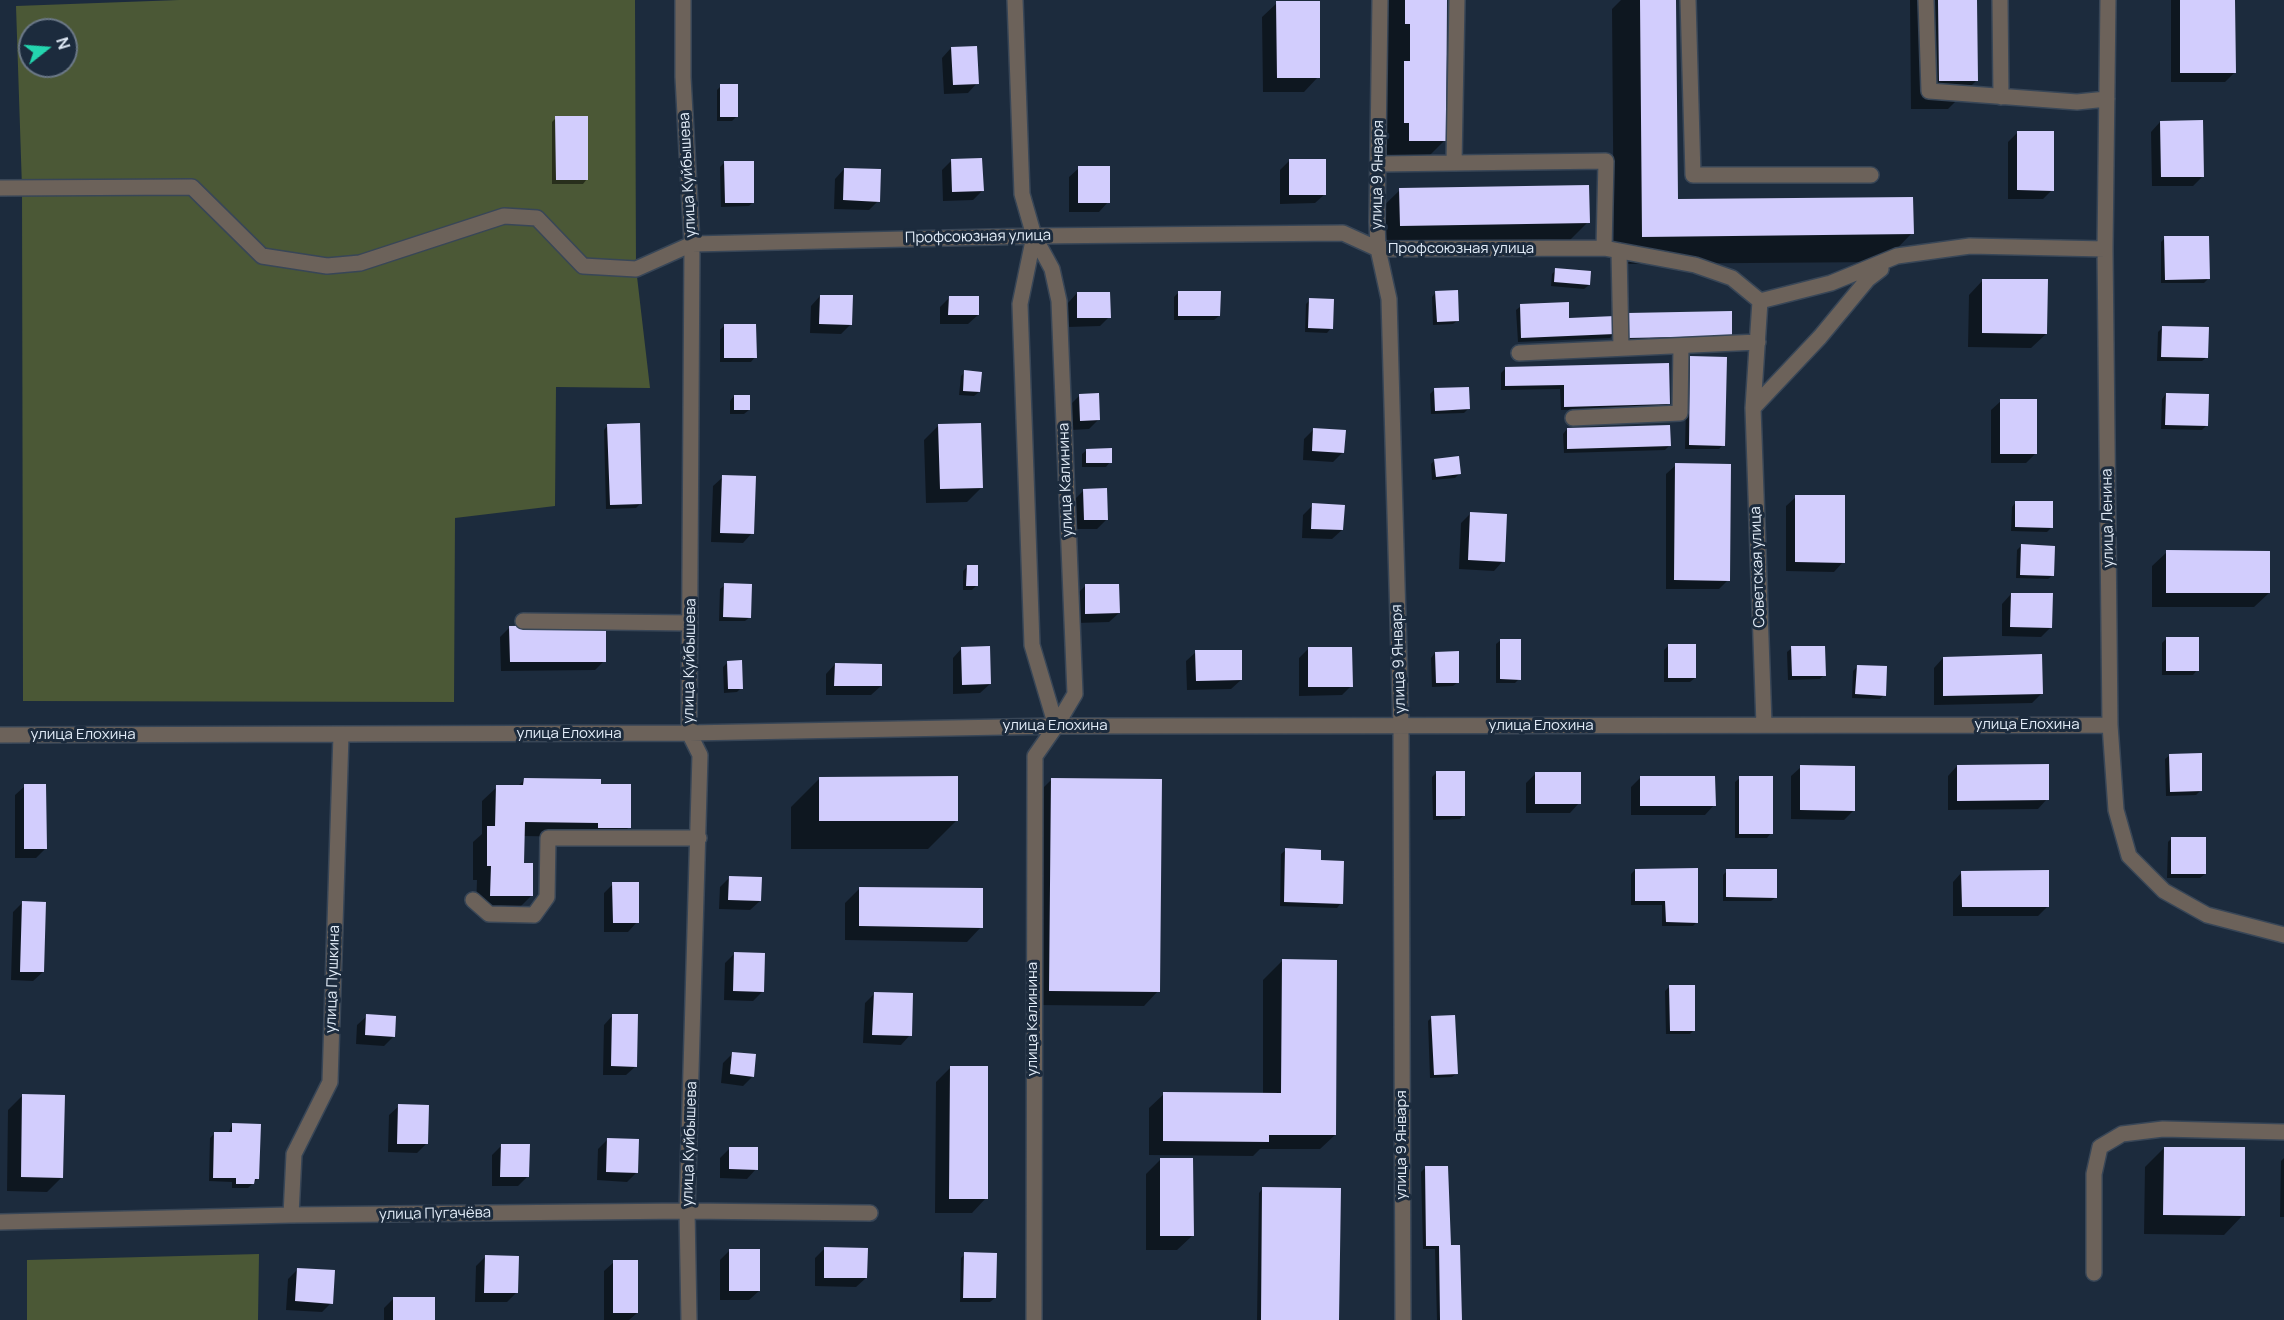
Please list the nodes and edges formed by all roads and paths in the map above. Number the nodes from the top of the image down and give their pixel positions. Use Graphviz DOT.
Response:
graph roads {
  1 [pos="683,0"];
  2 [pos="1015,0"];
  3 [pos="1380,0"];
  4 [pos="1457,0"];
  5 [pos="1688,0"];
  6 [pos="1926,0"];
  7 [pos="2000,0"];
  8 [pos="2108,0"];
  9 [pos="2001,97"];
  10 [pos="2106,99"];
  11 [pos="1454,163"];
  12 [pos="1378,164"];
  13 [pos="1871,175"];
  14 [pos="0,188"];
  15 [pos="1034,236"];
  16 [pos="692,244"];
  17 [pos="1378,249"];
  18 [pos="2105,249"];
  19 [pos="1611,250"];
  20 [pos="1897,256"];
  21 [pos="1760,301"];
  22 [pos="1758,342"];
  23 [pos="1681,346"];
  24 [pos="1621,348"];
  25 [pos="1519,353"];
  26 [pos="1753,408"];
  27 [pos="1573,418"];
  28 [pos="523,621"];
  29 [pos="690,623"];
  30 [pos="1764,725"];
  31 [pos="2110,725"];
  32 [pos="1056,726"];
  33 [pos="1401,727"];
  34 [pos="688,733"];
  35 [pos="0,735"];
  36 [pos="341,735"];
  37 [pos="699,838"];
  38 [pos="473,900"];
  39 [pos="2284,935"];
  40 [pos="2284,1132"];
  41 [pos="687,1211"];
  42 [pos="870,1213"];
  43 [pos="291,1215"];
  44 [pos="0,1222"];
  45 [pos="2094,1273"];
  46 [pos="689,1320"];
  47 [pos="1034,1320"];
  48 [pos="1403,1320"];
  1 -- 16 [label="street, улица Куйбышева"];
  2 -- 15 [label="street, улица Калинина"];
  3 -- 12 [label="street, улица 9 Января"];
  4 -- 11 [label="street"];
  5 -- 13 [label="street"];
  6 -- 9 [label="street"];
  7 -- 9 [label="street"];
  8 -- 10 [label="street, улица Ленина"];
  9 -- 10 [label="street"];
  10 -- 18 [label="street, улица Ленина"];
  11 -- 12 [label="street"];
  11 -- 19 [label="street"];
  12 -- 17 [label="street, улица 9 Января"];
  14 -- 16 [label="street"];
  15 -- 16 [label="street, Профсоюзная улица"];
  15 -- 17 [label="street, Профсоюзная улица"];
  15 -- 32 [label="street, улица Калинина"];
  15 -- 32 [label="street, улица Калинина"];
  16 -- 29 [label="street, улица Куйбышева"];
  17 -- 19 [label="street, Профсоюзная улица"];
  17 -- 33 [label="street, улица 9 Января"];
  18 -- 20 [label="street"];
  18 -- 31 [label="street, улица Ленина"];
  19 -- 21 [label="street, Профсоюзная улица"];
  19 -- 24 [label="street"];
  20 -- 21 [label="street"];
  20 -- 26 [label="street"];
  21 -- 22 [label="street, Советская улица"];
  22 -- 23 [label="street"];
  22 -- 26 [label="street, Советская улица"];
  23 -- 24 [label="street"];
  23 -- 27 [label="street"];
  24 -- 25 [label="street"];
  26 -- 30 [label="street, Советская улица"];
  28 -- 29 [label="street"];
  29 -- 34 [label="street, улица Куйбышева"];
  30 -- 31 [label="street, улица Елохина"];
  30 -- 33 [label="street, улица Елохина"];
  31 -- 39 [label="street, улица Ленина"];
  32 -- 33 [label="street, улица Елохина"];
  32 -- 34 [label="street, улица Елохина"];
  32 -- 47 [label="street, улица Калинина"];
  33 -- 48 [label="street, улица 9 Января"];
  34 -- 36 [label="street, улица Елохина"];
  34 -- 37 [label="street, улица Куйбышева"];
  35 -- 36 [label="street, улица Елохина"];
  36 -- 43 [label="street, улица Пушкина"];
  37 -- 38 [label="street"];
  37 -- 41 [label="street, улица Куйбышева"];
  40 -- 45 [label="street"];
  41 -- 42 [label="street, улица Пугачёва"];
  41 -- 43 [label="street, улица Пугачёва"];
  41 -- 46 [label="street, улица Куйбышева"];
  43 -- 44 [label="street, улица Пугачёва"];
}
